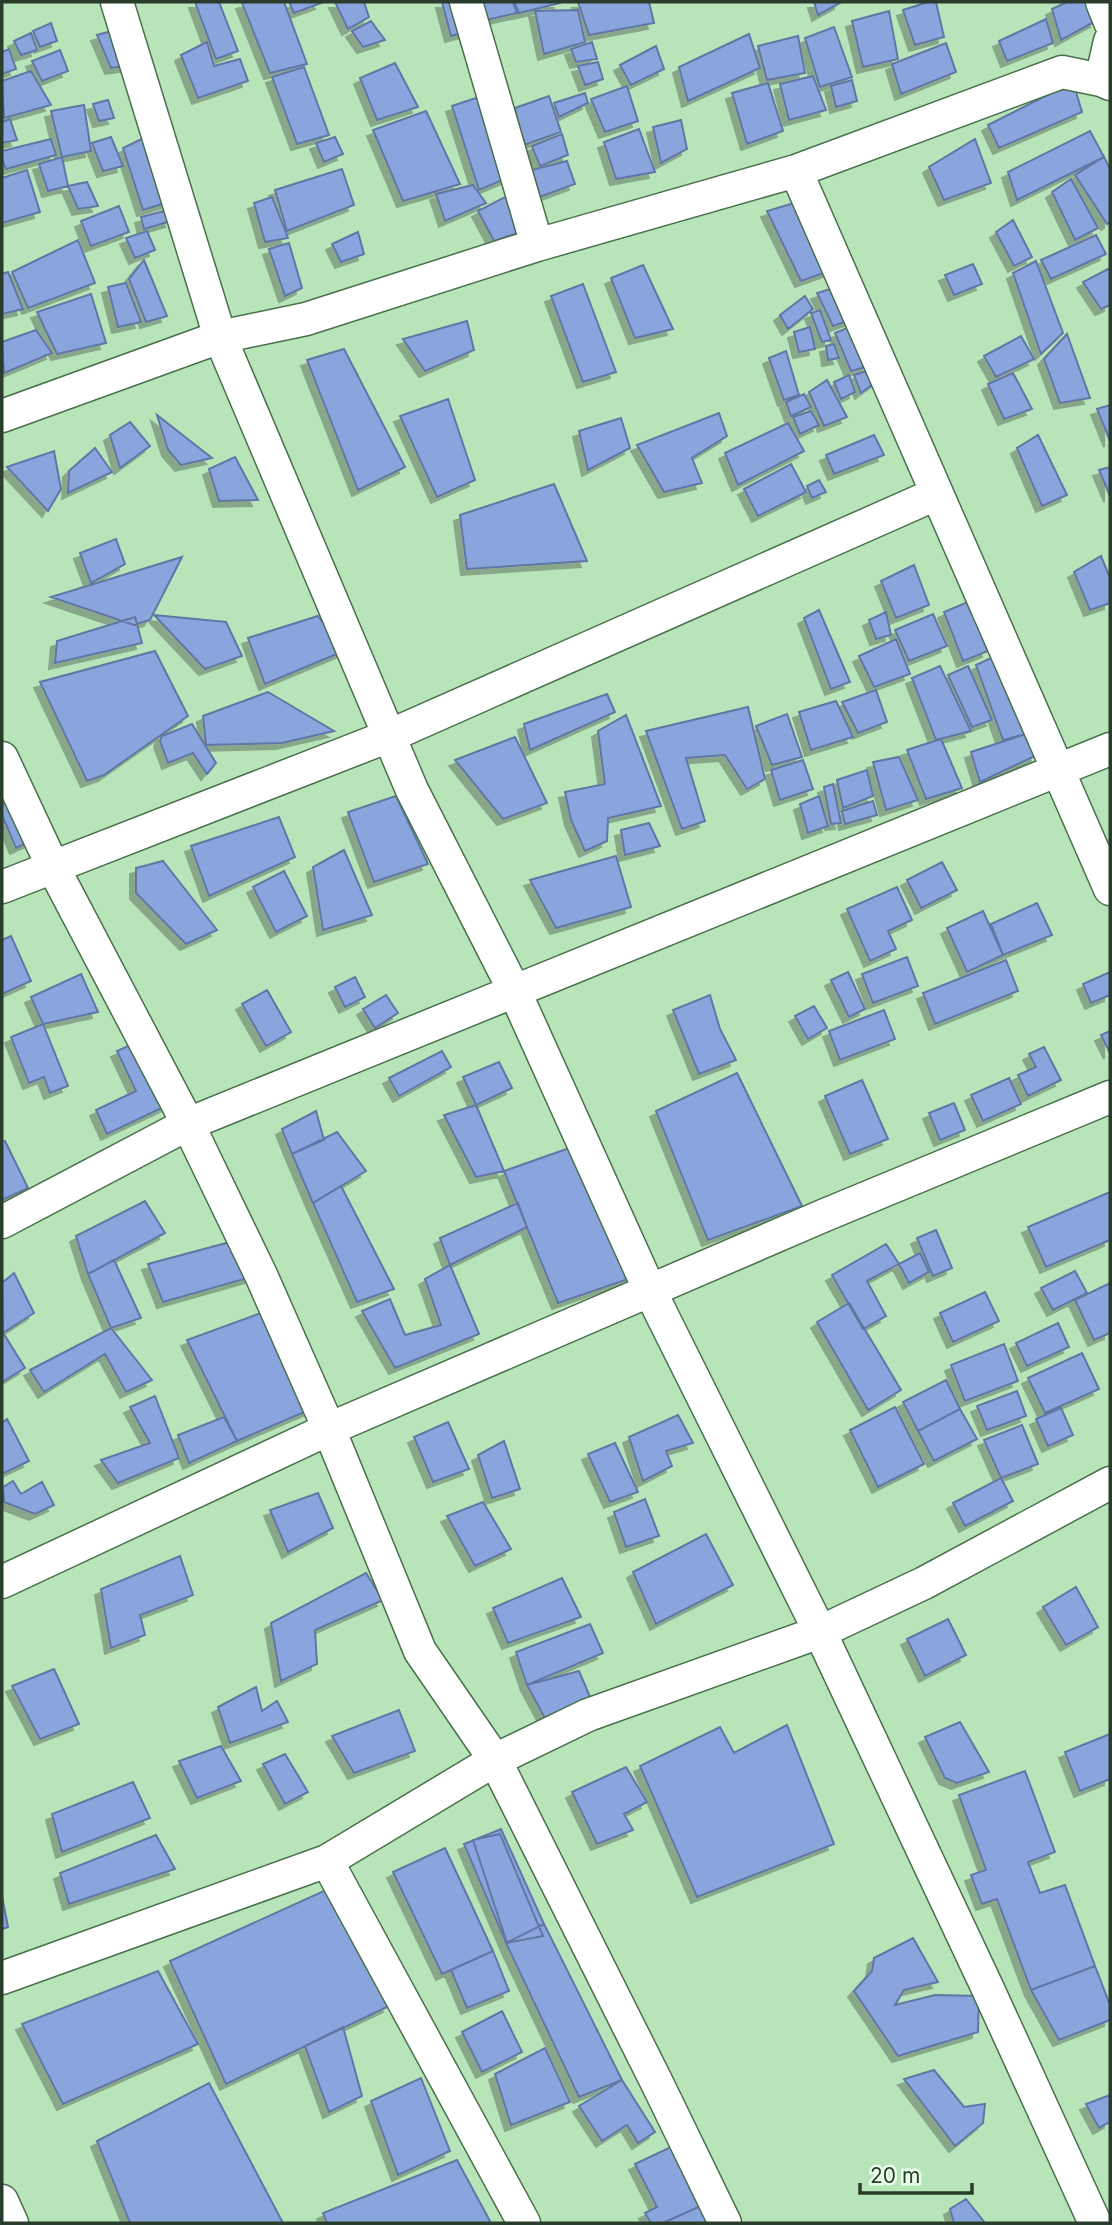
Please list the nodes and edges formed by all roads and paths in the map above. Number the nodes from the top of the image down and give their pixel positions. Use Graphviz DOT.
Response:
graph roads {
  1 [pos="117,2"];
  2 [pos="466,2"];
  3 [pos="1102,2"];
  4 [pos="1110,22"];
  5 [pos="1110,41"];
  6 [pos="1106,82"];
  7 [pos="796,171"];
  8 [pos="537,245"];
  9 [pos="220,337"];
  10 [pos="2,416"];
  11 [pos="936,494"];
  12 [pos="389,737"];
  13 [pos="1110,749"];
  14 [pos="2,758"];
  15 [pos="1057,770"];
  16 [pos="53,866"];
  17 [pos="2,887"];
  18 [pos="1110,889"];
  19 [pos="514,990"];
  20 [pos="1110,1097"];
  21 [pos="188,1124"];
  22 [pos="2,1222"];
  23 [pos="650,1290"];
  24 [pos="329,1429"];
  25 [pos="1110,1483"];
  26 [pos="2,1582"];
  27 [pos="820,1632"];
  28 [pos="495,1760"];
  29 [pos="327,1861"];
  30 [pos="2,1978"];
  31 [pos="2,2201"];
  32 [pos="12,2223"];
  33 [pos="524,2223"];
  34 [pos="725,2223"];
  35 [pos="1095,2223"];
  1 -- 9 [label="street"];
  2 -- 8 [label="street"];
  3 -- 4 [label="street"];
  5 -- 6 [label="street"];
  6 -- 7 [label="street"];
  7 -- 8 [label="street"];
  7 -- 11 [label="street"];
  8 -- 9 [label="street"];
  9 -- 10 [label="street"];
  9 -- 12 [label="street"];
  11 -- 12 [label="street"];
  11 -- 15 [label="street"];
  12 -- 16 [label="street"];
  12 -- 19 [label="street"];
  13 -- 15 [label="street"];
  14 -- 16 [label="street"];
  15 -- 18 [label="street"];
  15 -- 19 [label="street"];
  16 -- 17 [label="street"];
  16 -- 21 [label="street"];
  19 -- 21 [label="street"];
  19 -- 23 [label="street"];
  20 -- 23 [label="street"];
  21 -- 22 [label="street"];
  21 -- 24 [label="street"];
  23 -- 24 [label="street"];
  23 -- 27 [label="street"];
  24 -- 26 [label="street"];
  24 -- 28 [label="street"];
  25 -- 27 [label="street"];
  27 -- 28 [label="street"];
  27 -- 35 [label="street"];
  28 -- 29 [label="street"];
  28 -- 34 [label="street"];
  29 -- 30 [label="street"];
  29 -- 33 [label="street"];
  31 -- 32 [label="street"];
}
